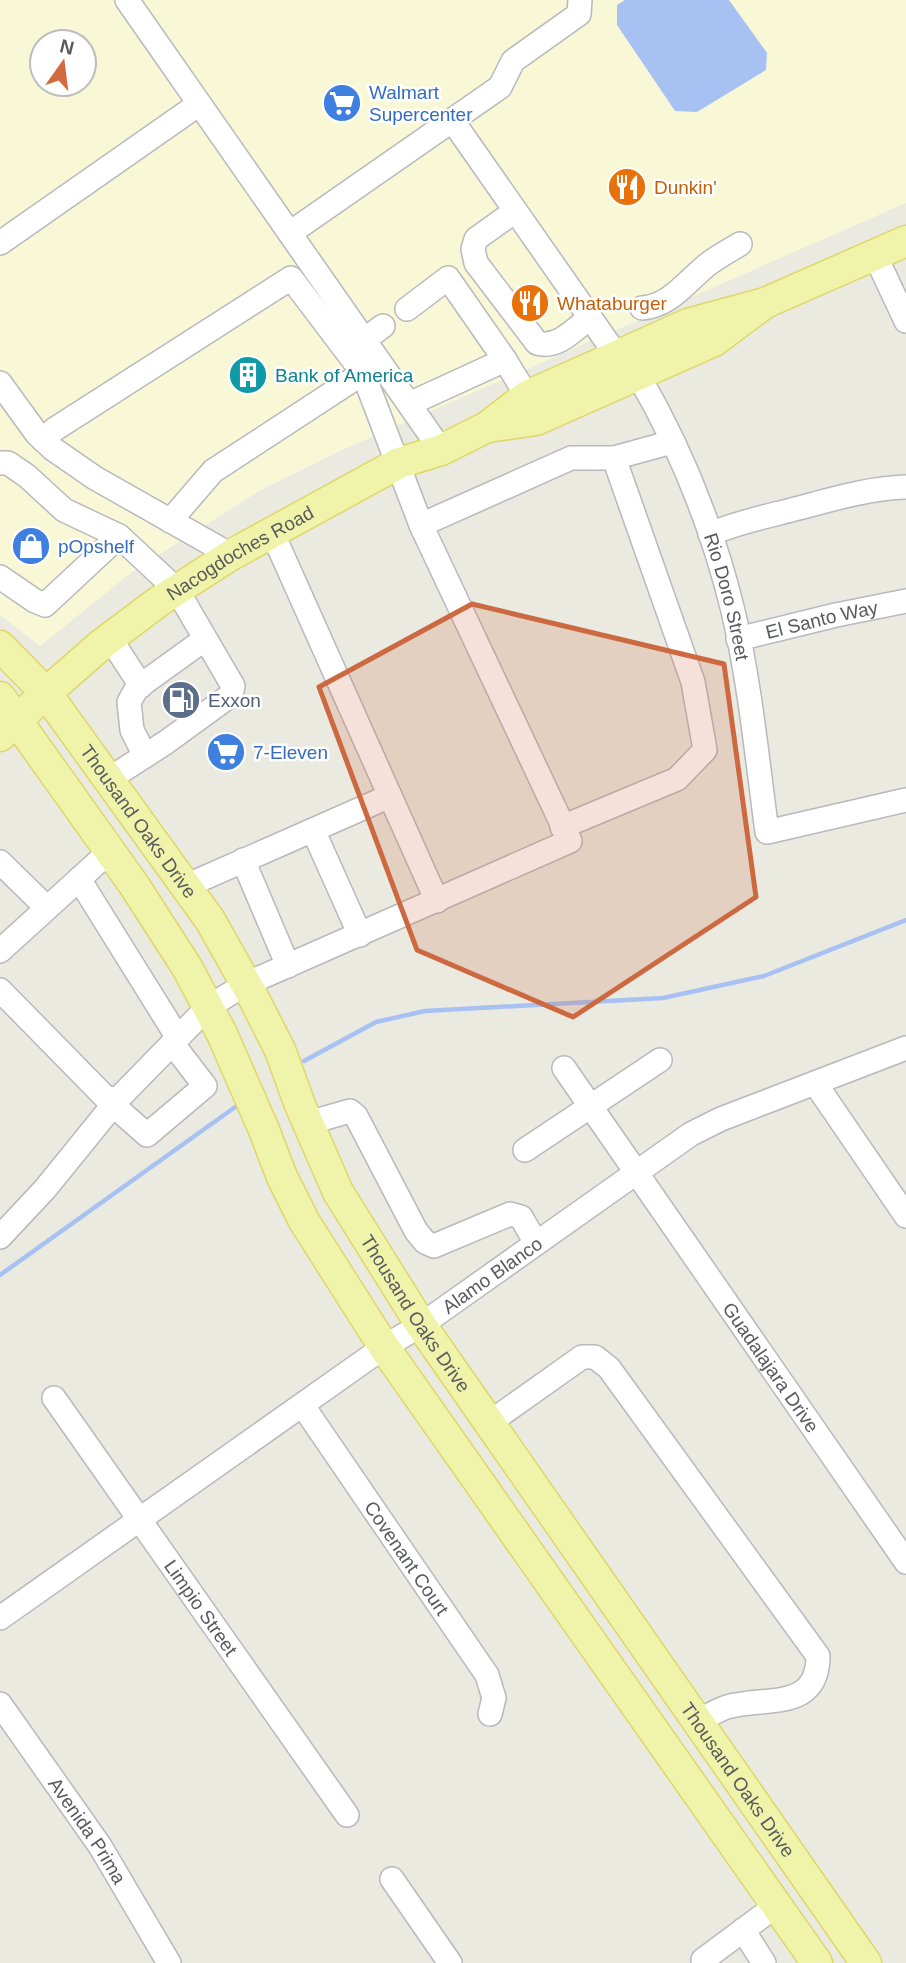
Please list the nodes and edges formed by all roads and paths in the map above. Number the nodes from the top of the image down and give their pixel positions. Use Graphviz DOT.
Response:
graph roads {
  1 [pos="127,0"];
  2 [pos="580,0"];
  3 [pos="200,104"];
  4 [pos="452,120"];
  5 [pos="515,211"];
  6 [pos="290,233"];
  7 [pos="906,241"];
  8 [pos="0,243"];
  9 [pos="740,244"];
  10 [pos="875,255"];
  11 [pos="902,285"];
  12 [pos="642,308"];
  13 [pos="407,309"];
  14 [pos="589,318"];
  15 [pos="906,321"];
  16 [pos="383,326"];
  17 [pos="365,340"];
  18 [pos="505,360"];
  19 [pos="627,365"];
  20 [pos="363,373"];
  21 [pos="2,390"];
  22 [pos="527,396"];
  23 [pos="409,404"];
  24 [pos="487,427"];
  25 [pos="43,440"];
  26 [pos="672,442"];
  27 [pos="441,450"];
  28 [pos="614,458"];
  29 [pos="0,463"];
  30 [pos="399,463"];
  31 [pos="906,487"];
  32 [pos="170,521"];
  33 [pos="421,525"];
  34 [pos="272,533"];
  35 [pos="710,534"];
  36 [pos="119,536"];
  37 [pos="231,555"];
  38 [pos="0,577"];
  39 [pos="177,590"];
  40 [pos="906,601"];
  41 [pos="110,638"];
  42 [pos="205,639"];
  43 [pos="738,639"];
  44 [pos="0,646"];
  45 [pos="141,685"];
  46 [pos="46,693"];
  47 [pos="5,718"];
  48 [pos="145,756"];
  49 [pos="109,779"];
  50 [pos="390,796"];
  51 [pos="906,800"];
  52 [pos="562,827"];
  53 [pos="313,830"];
  54 [pos="110,851"];
  55 [pos="243,860"];
  56 [pos="0,862"];
  57 [pos="79,879"];
  58 [pos="186,886"];
  59 [pos="437,901"];
  60 [pos="47,908"];
  61 [pos="360,935"];
  62 [pos="0,950"];
  63 [pos="288,966"];
  64 [pos="246,984"];
  65 [pos="0,990"];
  66 [pos="208,1007"];
  67 [pos="175,1040"];
  68 [pos="906,1048"];
  69 [pos="660,1060"];
  70 [pos="564,1068"];
  71 [pos="815,1083"];
  72 [pos="115,1102"];
  73 [pos="591,1107"];
  74 [pos="308,1123"];
  75 [pos="525,1150"];
  76 [pos="636,1173"];
  77 [pos="906,1216"];
  78 [pos="0,1237"];
  79 [pos="536,1243"];
  80 [pos="421,1325"];
  81 [pos="384,1347"];
  82 [pos="54,1398"];
  83 [pos="303,1406"];
  84 [pos="489,1423"];
  85 [pos="140,1519"];
  86 [pos="906,1562"];
  87 [pos="0,1618"];
  88 [pos="0,1704"];
  89 [pos="490,1714"];
  90 [pos="698,1721"];
  91 [pos="347,1815"];
  92 [pos="392,1879"];
  93 [pos="777,1905"];
  94 [pos="743,1930"];
  95 [pos="169,1963"];
  96 [pos="450,1963"];
  97 [pos="705,1963"];
  98 [pos="764,1963"];
  99 [pos="817,1963"];
  100 [pos="866,1963"];
  1 -- 3 [label="street"];
  2 -- 4 [label="street"];
  3 -- 6 [label="street"];
  3 -- 8 [label="street"];
  4 -- 5 [label="street, Rio Doro Street"];
  4 -- 6 [label="street"];
  5 -- 14 [label="street, Rio Doro Street"];
  5 -- 14 [label="street"];
  6 -- 17 [label="street"];
  7 -- 10 [label="main road, Nacogdoches Road"];
  9 -- 12 [label="street"];
  10 -- 11 [label="street"];
  10 -- 19 [label="main road, Nacogdoches Road"];
  11 -- 15 [label="street"];
  13 -- 18 [label="street"];
  14 -- 19 [label="street, Rio Doro Street"];
  16 -- 17 [label="street"];
  17 -- 23 [label="street"];
  18 -- 22 [label="street"];
  18 -- 23 [label="street"];
  19 -- 22 [label="main road, Nacogdoches Road"];
  19 -- 24 [label="main road, Nacogdoches Road"];
  19 -- 26 [label="street, Rio Doro Street"];
  20 -- 25 [label="street"];
  20 -- 30 [label="street"];
  20 -- 32 [label="street"];
  21 -- 25 [label="street"];
  22 -- 24 [label="main road, Nacogdoches Road"];
  23 -- 27 [label="street"];
  24 -- 27 [label="main road, Nacogdoches Road"];
  25 -- 32 [label="street"];
  26 -- 28 [label="street"];
  26 -- 35 [label="street, Rio Doro Street"];
  27 -- 30 [label="main road, Nacogdoches Road"];
  28 -- 33 [label="street"];
  28 -- 52 [label="street"];
  29 -- 36 [label="street"];
  30 -- 33 [label="street"];
  30 -- 34 [label="main road, Nacogdoches Road"];
  31 -- 35 [label="street"];
  32 -- 37 [label="street"];
  33 -- 52 [label="street"];
  34 -- 37 [label="main road, Nacogdoches Road"];
  34 -- 50 [label="street"];
  35 -- 43 [label="street, Rio Doro Street"];
  36 -- 38 [label="street"];
  36 -- 39 [label="street"];
  37 -- 39 [label="main road, Nacogdoches Road"];
  39 -- 41 [label="main road, Nacogdoches Road"];
  39 -- 42 [label="street"];
  40 -- 43 [label="street, El Santo Way"];
  41 -- 45 [label="street"];
  41 -- 46 [label="main road, Nacogdoches Road"];
  42 -- 45 [label="street"];
  42 -- 48 [label="street"];
  43 -- 51 [label="street, Rio Doro Street"];
  44 -- 46 [label="main road, Thousand Oaks Drive"];
  45 -- 48 [label="street"];
  46 -- 47 [label="main road, Nacogdoches Road"];
  46 -- 49 [label="main road, Thousand Oaks Drive"];
  47 -- 54 [label="main road, Thousand Oaks Drive"];
  48 -- 49 [label="street"];
  49 -- 58 [label="main road, Thousand Oaks Drive"];
  50 -- 53 [label="street"];
  50 -- 59 [label="street"];
  52 -- 59 [label="street"];
  53 -- 55 [label="street"];
  53 -- 61 [label="street"];
  54 -- 57 [label="street"];
  54 -- 66 [label="main road, Thousand Oaks Drive"];
  55 -- 58 [label="street"];
  55 -- 63 [label="street"];
  56 -- 60 [label="street"];
  57 -- 60 [label="street"];
  57 -- 67 [label="street"];
  58 -- 64 [label="main road, Thousand Oaks Drive"];
  59 -- 61 [label="street"];
  60 -- 62 [label="street"];
  61 -- 63 [label="street"];
  63 -- 64 [label="street"];
  64 -- 66 [label="street"];
  64 -- 74 [label="main road, Thousand Oaks Drive"];
  65 -- 72 [label="street"];
  66 -- 67 [label="street"];
  66 -- 81 [label="main road, Thousand Oaks Drive"];
  67 -- 72 [label="street"];
  67 -- 72 [label="street"];
  68 -- 71 [label="street, Alamo Blanco"];
  69 -- 73 [label="street"];
  70 -- 73 [label="street, Guadalajara Drive"];
  71 -- 76 [label="street, Alamo Blanco"];
  71 -- 77 [label="street"];
  72 -- 78 [label="street"];
  73 -- 75 [label="street"];
  73 -- 76 [label="street, Guadalajara Drive"];
  74 -- 79 [label="street"];
  74 -- 80 [label="main road, Thousand Oaks Drive"];
  76 -- 79 [label="street, Alamo Blanco"];
  76 -- 86 [label="street, Guadalajara Drive"];
  79 -- 80 [label="street, Alamo Blanco"];
  80 -- 81 [label="street, Alamo Blanco"];
  80 -- 84 [label="main road, Thousand Oaks Drive"];
  81 -- 83 [label="street, Alamo Blanco"];
  81 -- 93 [label="main road, Thousand Oaks Drive"];
  82 -- 85 [label="street, Limpio Street"];
  83 -- 85 [label="street, Alamo Blanco"];
  83 -- 89 [label="street, Covenant Court"];
  84 -- 90 [label="main road, Thousand Oaks Drive"];
  84 -- 90 [label="street"];
  85 -- 87 [label="street, Alamo Blanco"];
  85 -- 91 [label="street, Limpio Street"];
  88 -- 95 [label="street, Avenida Prima"];
  90 -- 100 [label="main road, Thousand Oaks Drive"];
  92 -- 96 [label="street"];
  93 -- 94 [label="street"];
  93 -- 99 [label="main road, Thousand Oaks Drive"];
  94 -- 97 [label="street"];
  94 -- 98 [label="street"];
}
